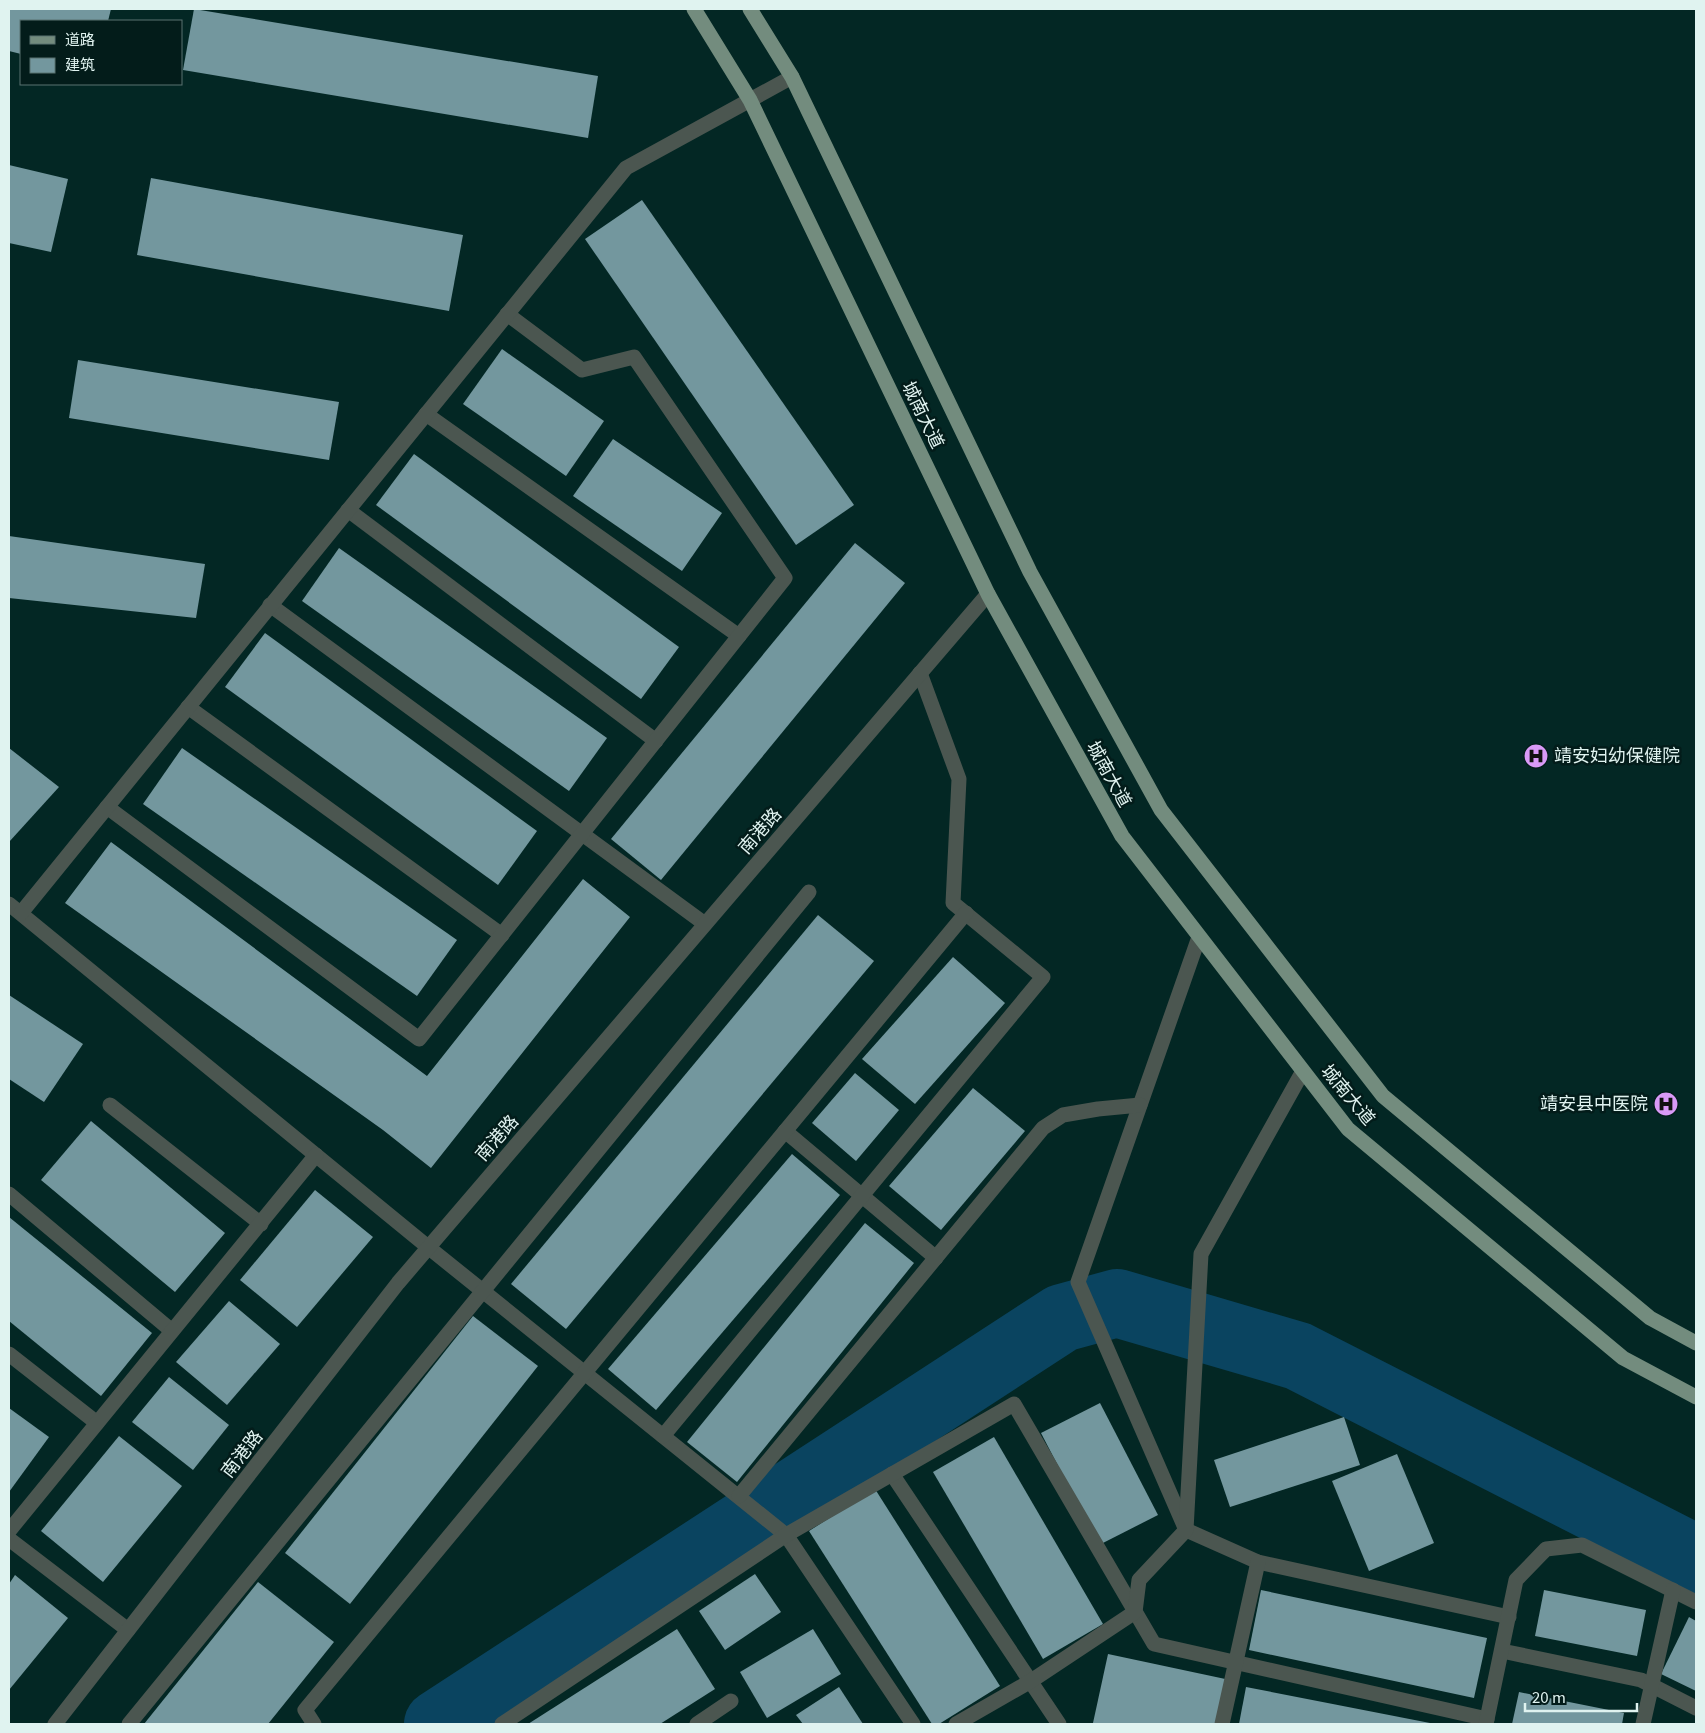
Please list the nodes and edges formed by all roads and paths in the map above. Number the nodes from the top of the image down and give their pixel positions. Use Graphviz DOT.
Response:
graph roads {
  1 [pos="694,9"];
  2 [pos="750,9"];
  3 [pos="792,77"];
  4 [pos="750,100"];
  5 [pos="507,314"];
  6 [pos="426,414"];
  7 [pos="348,510"];
  8 [pos="988,594"];
  9 [pos="270,606"];
  10 [pos="740,636"];
  11 [pos="920,673"];
  12 [pos="188,707"];
  13 [pos="656,741"];
  14 [pos="107,807"];
  15 [pos="582,834"];
  16 [pos="809,892"];
  17 [pos="15,908"];
  18 [pos="966,914"];
  19 [pos="705,924"];
  20 [pos="502,934"];
  21 [pos="1199,936"];
  22 [pos="1304,1071"];
  23 [pos="110,1105"];
  24 [pos="1140,1105"];
  25 [pos="785,1130"];
  26 [pos="316,1155"];
  27 [pos="9,1194"];
  28 [pos="862,1196"];
  29 [pos="261,1224"];
  30 [pos="428,1247"];
  31 [pos="936,1258"];
  32 [pos="483,1291"];
  33 [pos="172,1332"];
  34 [pos="1696,1343"];
  35 [pos="9,1354"];
  36 [pos="584,1373"];
  37 [pos="1696,1397"];
  38 [pos="97,1423"];
  39 [pos="663,1436"];
  40 [pos="892,1474"];
  41 [pos="739,1496"];
  42 [pos="1186,1530"];
  43 [pos="9,1531"];
  44 [pos="786,1535"];
  45 [pos="9,1539"];
  46 [pos="1258,1562"];
  47 [pos="1673,1590"];
  48 [pos="1696,1602"];
  49 [pos="1135,1612"];
  50 [pos="1509,1617"];
  51 [pos="128,1630"];
  52 [pos="1502,1651"];
  53 [pos="1236,1663"];
  54 [pos="1031,1681"];
  55 [pos="1652,1685"];
  56 [pos="731,1701"];
  57 [pos="1696,1708"];
  58 [pos="1487,1721"];
  59 [pos="55,1724"];
  60 [pos="128,1724"];
  61 [pos="314,1724"];
  62 [pos="502,1724"];
  63 [pos="698,1724"];
  64 [pos="913,1724"];
  65 [pos="956,1724"];
  66 [pos="1059,1724"];
  67 [pos="1222,1724"];
  68 [pos="1642,1724"];
  1 -- 4 [label="main road, 城南大道"];
  2 -- 3 [label="main road, 城南大道"];
  3 -- 4 [label="street"];
  3 -- 34 [label="main road, 城南大道"];
  4 -- 5 [label="street"];
  4 -- 8 [label="main road, 城南大道"];
  5 -- 6 [label="street"];
  5 -- 10 [label="street"];
  6 -- 7 [label="street"];
  6 -- 10 [label="street"];
  7 -- 9 [label="street"];
  7 -- 13 [label="street"];
  8 -- 11 [label="street, 南港路"];
  8 -- 21 [label="main road, 城南大道"];
  9 -- 12 [label="street"];
  9 -- 15 [label="street"];
  10 -- 13 [label="street"];
  11 -- 18 [label="street"];
  11 -- 19 [label="street, 南港路"];
  12 -- 14 [label="street"];
  12 -- 20 [label="street"];
  13 -- 15 [label="street"];
  14 -- 17 [label="street"];
  14 -- 20 [label="street"];
  15 -- 19 [label="street"];
  15 -- 20 [label="street"];
  16 -- 32 [label="street"];
  17 -- 26 [label="street"];
  18 -- 25 [label="street"];
  18 -- 28 [label="street"];
  19 -- 30 [label="street, 南港路"];
  21 -- 22 [label="main road, 城南大道"];
  21 -- 24 [label="street"];
  22 -- 37 [label="main road, 城南大道"];
  22 -- 42 [label="street"];
  23 -- 29 [label="street"];
  24 -- 31 [label="street"];
  24 -- 42 [label="street"];
  25 -- 28 [label="street"];
  25 -- 36 [label="street"];
  26 -- 29 [label="street"];
  26 -- 30 [label="street"];
  27 -- 33 [label="street"];
  28 -- 31 [label="street"];
  28 -- 39 [label="street"];
  29 -- 33 [label="street"];
  30 -- 32 [label="street"];
  30 -- 51 [label="street, 南港路"];
  31 -- 41 [label="street"];
  32 -- 36 [label="street"];
  32 -- 60 [label="street"];
  33 -- 38 [label="street"];
  35 -- 38 [label="street"];
  36 -- 39 [label="street"];
  36 -- 61 [label="street"];
  38 -- 43 [label="street"];
  39 -- 41 [label="street"];
  40 -- 44 [label="street"];
  40 -- 49 [label="street"];
  40 -- 54 [label="street"];
  41 -- 44 [label="street"];
  42 -- 46 [label="street"];
  42 -- 49 [label="street"];
  44 -- 62 [label="street"];
  44 -- 64 [label="street"];
  45 -- 51 [label="street"];
  46 -- 50 [label="street"];
  46 -- 53 [label="street"];
  47 -- 48 [label="street"];
  47 -- 50 [label="street"];
  47 -- 55 [label="street"];
  49 -- 53 [label="street"];
  49 -- 54 [label="street"];
  50 -- 52 [label="street"];
  51 -- 59 [label="street, 南港路"];
  52 -- 55 [label="street"];
  52 -- 58 [label="street"];
  53 -- 58 [label="street"];
  53 -- 67 [label="street"];
  54 -- 65 [label="street"];
  54 -- 66 [label="street"];
  55 -- 57 [label="street"];
  55 -- 68 [label="street"];
  56 -- 63 [label="street"];
}
